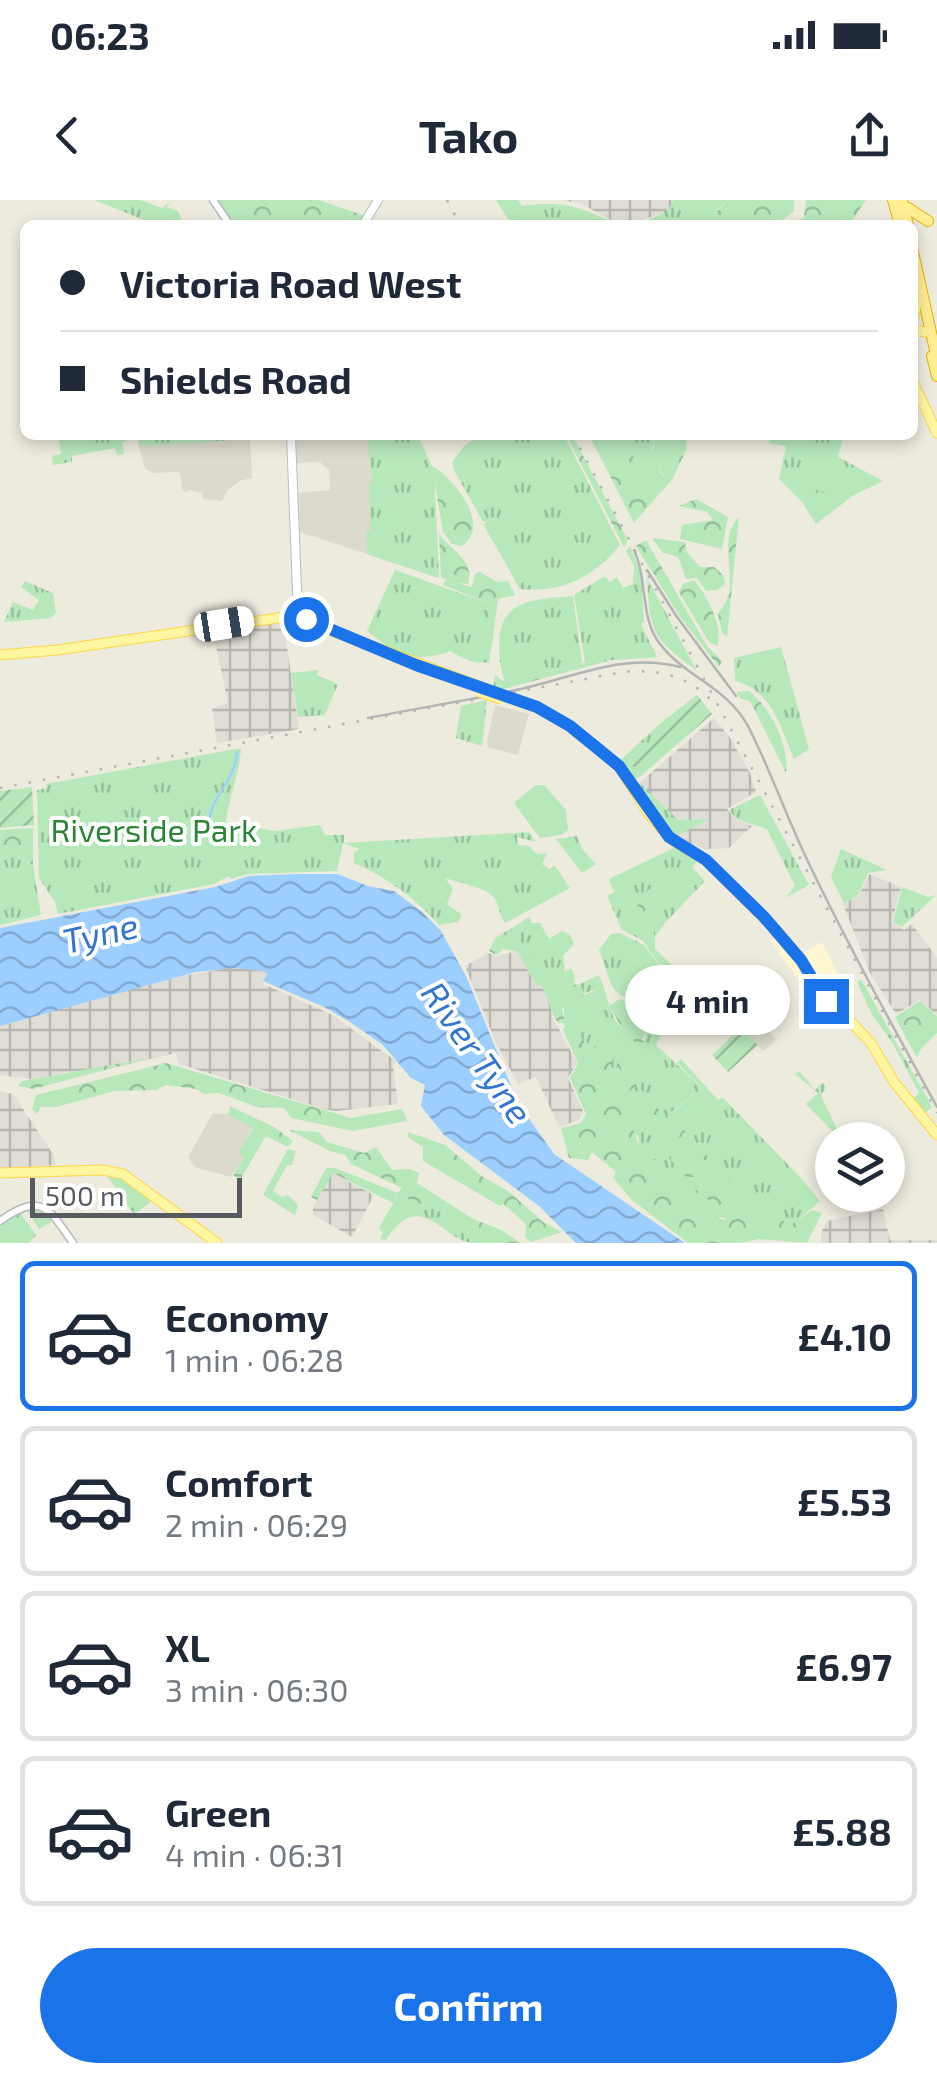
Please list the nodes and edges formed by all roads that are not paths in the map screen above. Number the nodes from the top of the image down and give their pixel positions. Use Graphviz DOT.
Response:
graph roads {
  1 [pos="901,202"];
  2 [pos="933,223"];
  3 [pos="918,281"];
  4 [pos="918,290"];
  5 [pos="919,297"];
  6 [pos="918,300"];
  7 [pos="918,331"];
  8 [pos="926,332"];
  9 [pos="937,359"];
  10 [pos="937,376"];
  11 [pos="918,393"];
  12 [pos="937,433"];
  13 [pos="291,440"];
  14 [pos="298,616"];
  15 [pos="0,655"];
  16 [pos="937,1135"];
  17 [pos="0,1172"];
  18 [pos="0,1221"];
  19 [pos="73,1243"];
  20 [pos="217,1243"];
  1 -- 2 [label="highway"];
  3 -- 9 [label="highway"];
  4 -- 5 [label="highway"];
  5 -- 6 [label="main road"];
  5 -- 8 [label="highway"];
  7 -- 8 [label="main road"];
  8 -- 10 [label="highway"];
  11 -- 12 [label="main road"];
  13 -- 14 [label="main road"];
  14 -- 15 [label="main road"];
  14 -- 16 [label="main road, bridge"];
  17 -- 20 [label="main road"];
  18 -- 19 [label="street"];
}
